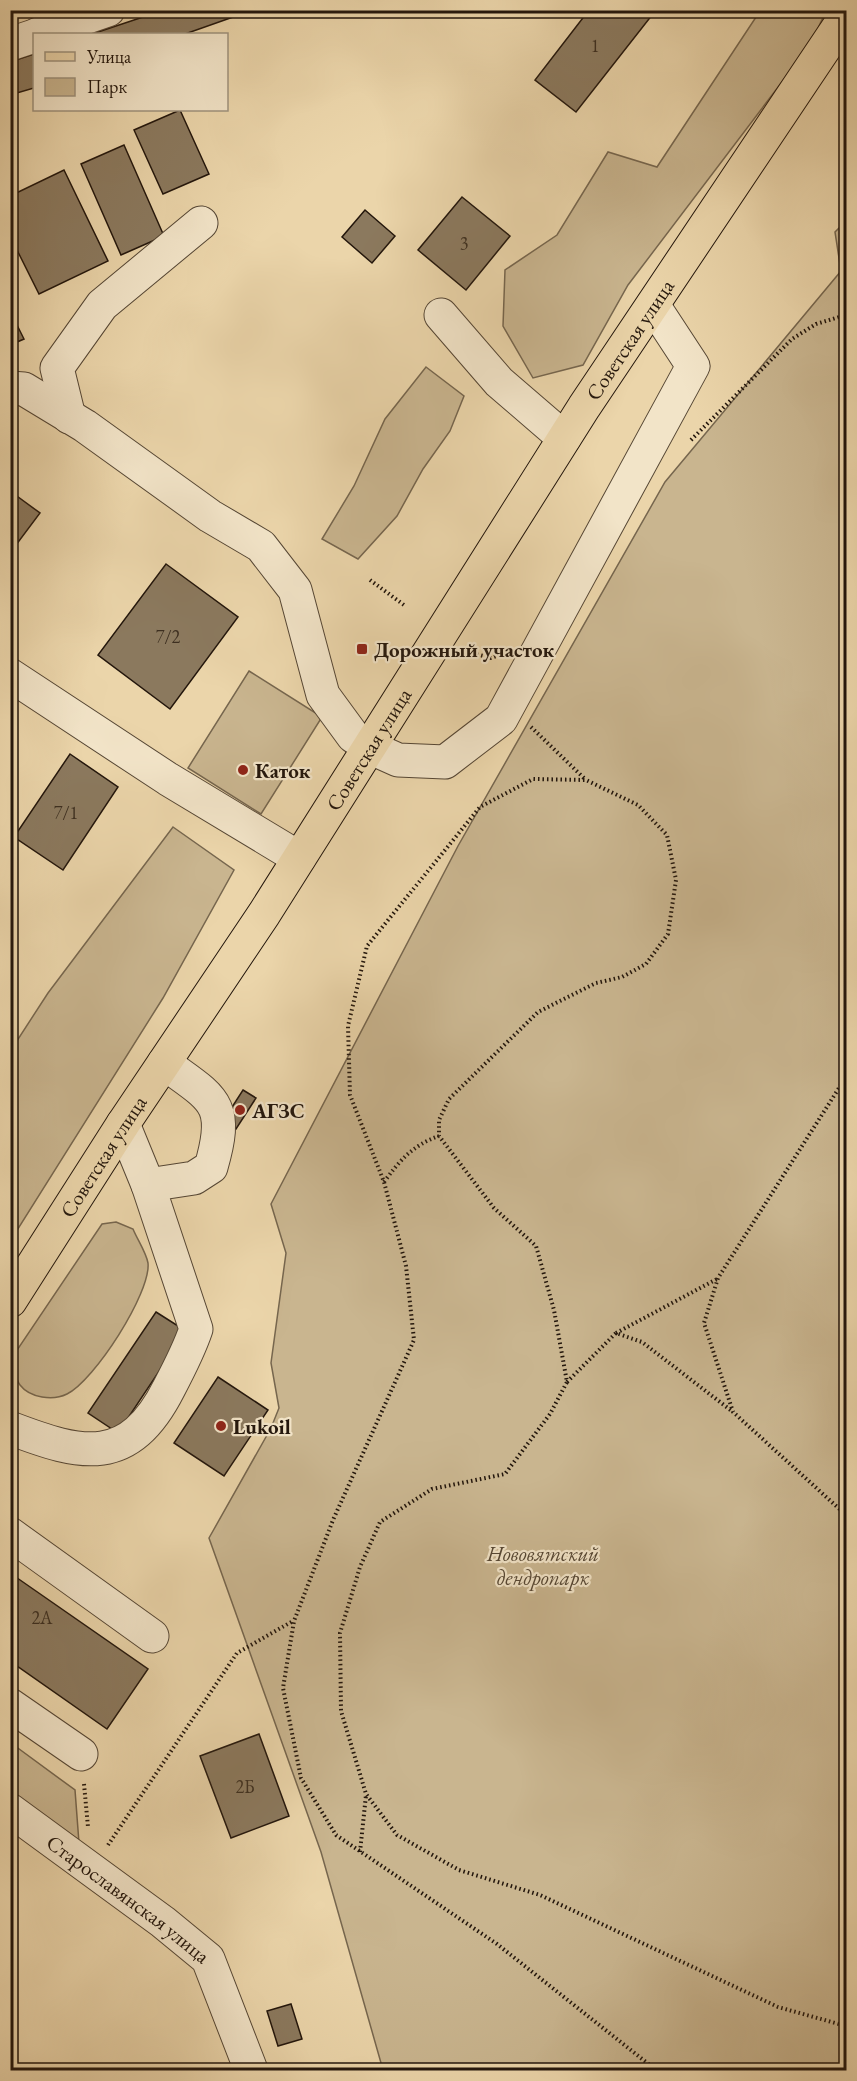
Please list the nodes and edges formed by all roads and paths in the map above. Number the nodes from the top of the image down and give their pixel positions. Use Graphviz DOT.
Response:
graph roads {
  1 [pos="108,10"];
  2 [pos="846,16"];
  3 [pos="43,33"];
  4 [pos="33,36"];
  5 [pos="10,44"];
  6 [pos="201,223"];
  7 [pos="652,305"];
  8 [pos="441,315"];
  9 [pos="10,388"];
  10 [pos="69,417"];
  11 [pos="564,438"];
  12 [pos="370,580"];
  13 [pos="404,605"];
  14 [pos="10,675"];
  15 [pos="501,719"];
  16 [pos="369,747"];
  17 [pos="586,780"];
  18 [pos="299,858"];
  19 [pos="164,1064"];
  20 [pos="846,1077"];
  21 [pos="123,1124"];
  22 [pos="440,1136"];
  23 [pos="384,1182"];
  24 [pos="148,1185"];
  25 [pos="718,1278"];
  26 [pos="10,1300"];
  27 [pos="616,1333"];
  28 [pos="567,1382"];
  29 [pos="733,1412"];
  30 [pos="10,1428"];
  31 [pos="846,1515"];
  32 [pos="10,1534"];
  33 [pos="294,1621"];
  34 [pos="153,1636"];
  35 [pos="10,1705"];
  36 [pos="81,1754"];
  37 [pos="366,1794"];
  38 [pos="10,1810"];
  39 [pos="360,1852"];
  40 [pos="92,1870"];
  41 [pos="846,2026"];
  42 [pos="251,2070"];
  43 [pos="656,2070"];
  1 -- 3 [label="street"];
  2 -- 7 [label="main road, Советская улица"];
  4 -- 5 [label="street"];
  6 -- 10 [label="street"];
  7 -- 11 [label="main road, Советская улица"];
  7 -- 15 [label="street"];
  8 -- 11 [label="street"];
  9 -- 10 [label="street"];
  10 -- 16 [label="street"];
  11 -- 16 [label="main road, Советская улица"];
  12 -- 13 [label="path"];
  14 -- 18 [label="street"];
  15 -- 16 [label="street"];
  15 -- 17 [label="path"];
  16 -- 18 [label="main road, Советская улица"];
  17 -- 22 [label="path"];
  17 -- 23 [label="path"];
  18 -- 19 [label="main road, Советская улица"];
  19 -- 21 [label="main road, Советская улица"];
  19 -- 24 [label="street"];
  20 -- 25 [label="path"];
  21 -- 24 [label="street"];
  21 -- 26 [label="main road, Советская улица"];
  22 -- 23 [label="path"];
  22 -- 28 [label="path"];
  23 -- 33 [label="path"];
  24 -- 30 [label="street"];
  25 -- 27 [label="path"];
  25 -- 29 [label="path"];
  27 -- 28 [label="path"];
  27 -- 29 [label="path"];
  28 -- 37 [label="path"];
  29 -- 31 [label="path"];
  32 -- 34 [label="street"];
  33 -- 39 [label="path"];
  33 -- 40 [label="path"];
  35 -- 36 [label="street"];
  36 -- 40 [label="path"];
  37 -- 39 [label="path"];
  37 -- 41 [label="path"];
  38 -- 40 [label="street, Старославянская улица"];
  39 -- 43 [label="path"];
  40 -- 42 [label="street, Старославянская улица"];
}
